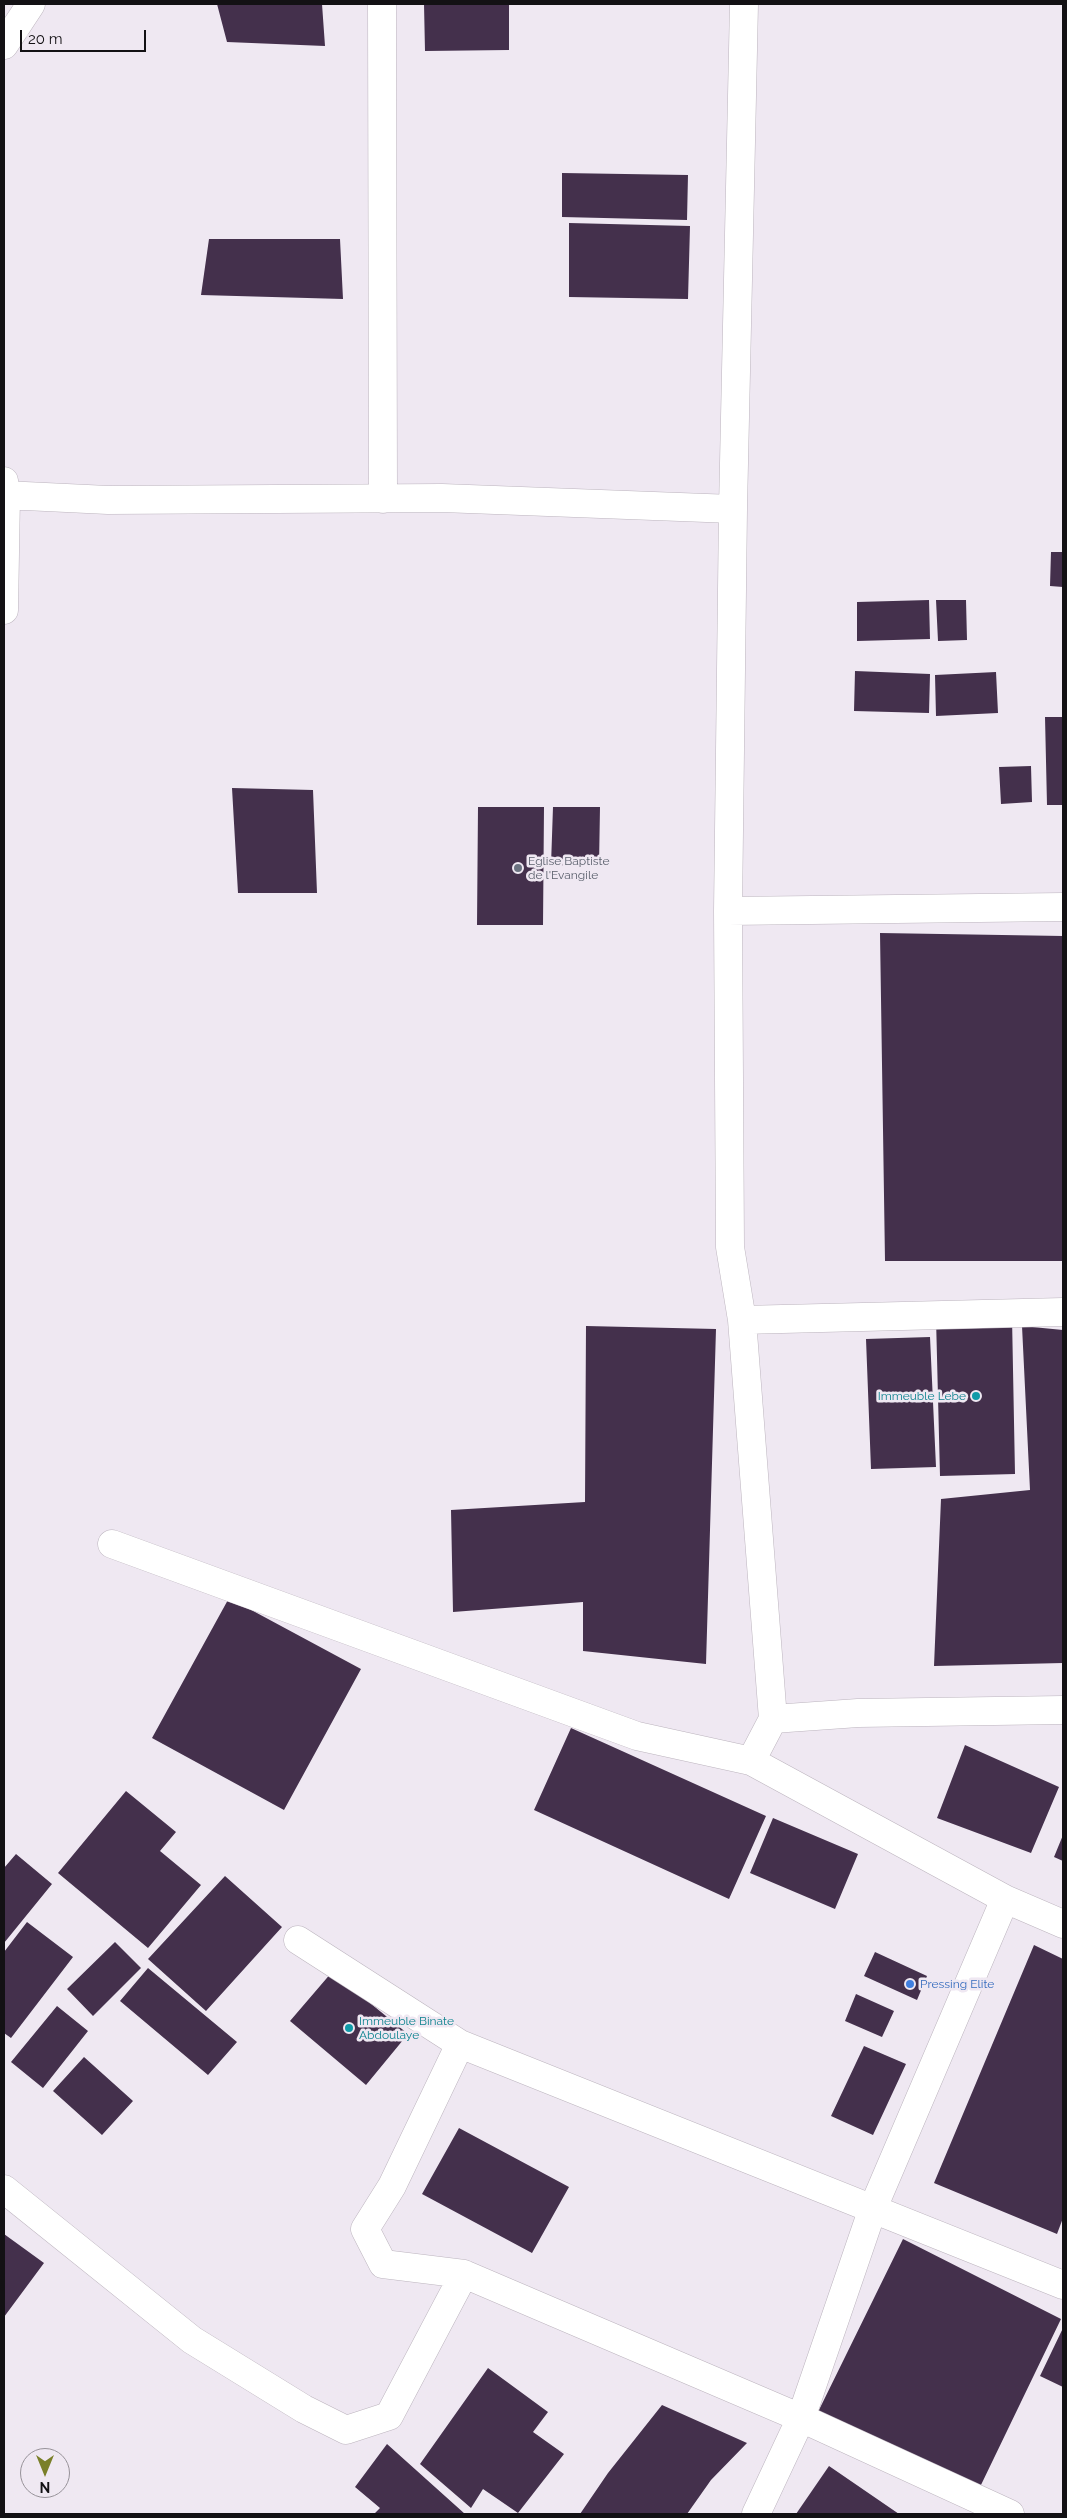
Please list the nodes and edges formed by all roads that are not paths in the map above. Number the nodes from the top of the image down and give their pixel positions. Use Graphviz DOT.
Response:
graph roads {
  1 [pos="31,4"];
  2 [pos="382,4"];
  3 [pos="744,4"];
  4 [pos="4,45"];
  5 [pos="4,491"];
  6 [pos="383,499"];
  7 [pos="733,509"];
  8 [pos="4,610"];
  9 [pos="1063,907"];
  10 [pos="728,911"];
  11 [pos="1063,1312"];
  12 [pos="742,1320"];
  13 [pos="112,1544"];
  14 [pos="1063,1710"];
  15 [pos="773,1719"];
  16 [pos="751,1761"];
  17 [pos="1005,1899"];
  18 [pos="1063,1924"];
  19 [pos="298,1940"];
  20 [pos="460,2044"];
  21 [pos="4,2189"];
  22 [pos="873,2208"];
  23 [pos="464,2274"];
  24 [pos="1063,2285"];
  25 [pos="801,2418"];
  26 [pos="756,2514"];
  27 [pos="1010,2514"];
  1 -- 4 [label="street"];
  2 -- 6 [label="street"];
  3 -- 7 [label="street"];
  5 -- 6 [label="street"];
  5 -- 8 [label="street"];
  6 -- 7 [label="street"];
  7 -- 10 [label="street"];
  9 -- 10 [label="street"];
  10 -- 12 [label="street"];
  11 -- 12 [label="street"];
  12 -- 15 [label="street"];
  13 -- 16 [label="street"];
  14 -- 15 [label="street"];
  15 -- 16 [label="street"];
  16 -- 17 [label="street"];
  17 -- 18 [label="street"];
  17 -- 22 [label="street"];
  19 -- 20 [label="street"];
  20 -- 22 [label="street"];
  20 -- 23 [label="street"];
  21 -- 23 [label="street"];
  22 -- 24 [label="street"];
  22 -- 25 [label="street"];
  23 -- 25 [label="street"];
  25 -- 26 [label="street"];
  25 -- 27 [label="street"];
}
